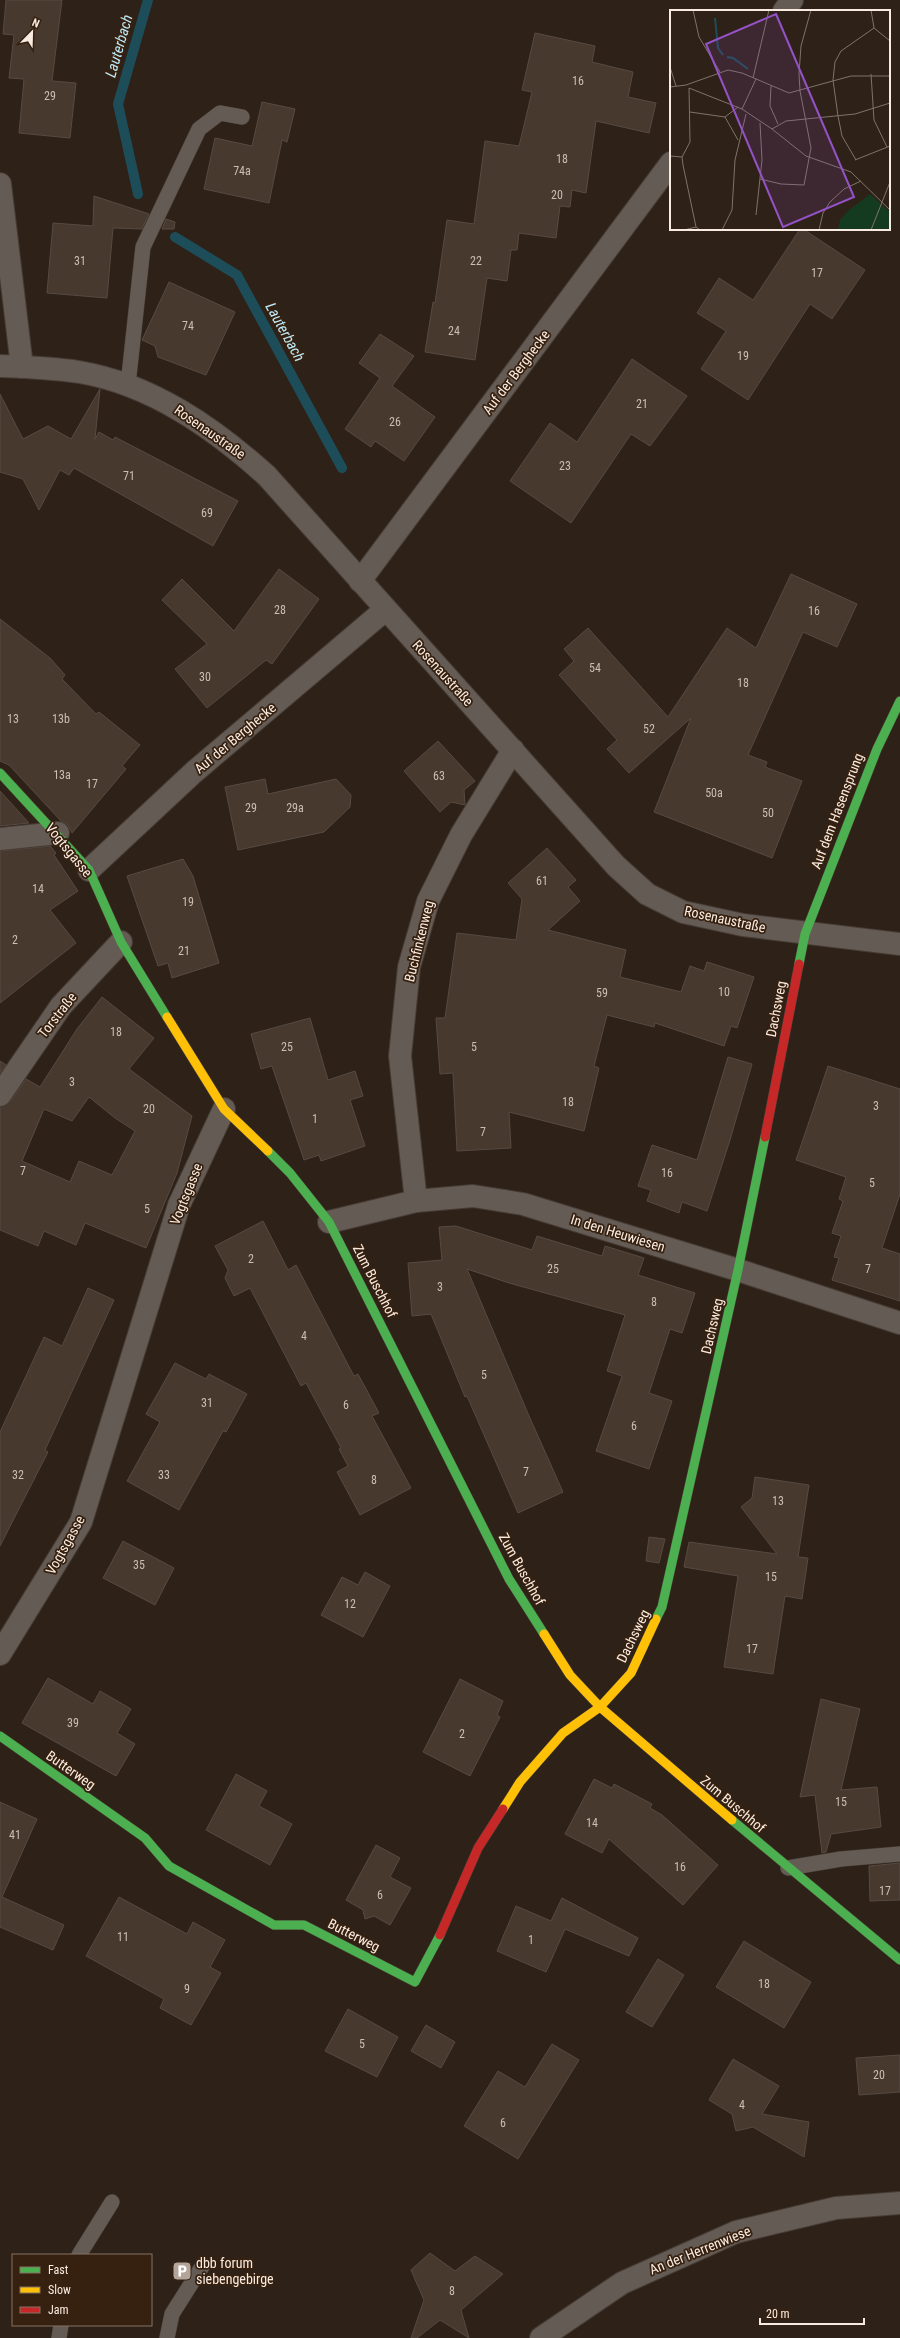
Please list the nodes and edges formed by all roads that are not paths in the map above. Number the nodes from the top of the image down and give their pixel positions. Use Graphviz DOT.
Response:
graph roads {
  1 [pos="792,0"];
  2 [pos="785,10"];
  3 [pos="242,117"];
  4 [pos="670,164"];
  5 [pos="0,184"];
  6 [pos="0,366"];
  7 [pos="22,366"];
  8 [pos="128,385"];
  9 [pos="360,581"];
  10 [pos="385,610"];
  11 [pos="900,701"];
  12 [pos="513,750"];
  13 [pos="0,773"];
  14 [pos="58,833"];
  15 [pos="0,839"];
  16 [pos="89,870"];
  17 [pos="805,934"];
  18 [pos="121,942"];
  19 [pos="900,944"];
  20 [pos="0,1094"];
  21 [pos="224,1109"];
  22 [pos="416,1201"];
  23 [pos="329,1222"];
  24 [pos="738,1270"];
  25 [pos="900,1323"];
  26 [pos="0,1654"];
  27 [pos="600,1707"];
  28 [pos="0,1736"];
  29 [pos="900,1854"];
  30 [pos="788,1868"];
  31 [pos="900,1960"];
  32 [pos="112,2202"];
  33 [pos="900,2203"];
  34 [pos="80,2254"];
  35 [pos="203,2265"];
  36 [pos="61,2326"];
  37 [pos="59,2338"];
  38 [pos="167,2338"];
  39 [pos="541,2338"];
  1 -- 2 [label="street"];
  3 -- 8 [label="lane"];
  4 -- 9 [label="street, Auf der Berghecke"];
  5 -- 7 [label="street"];
  6 -- 7 [label="street, Rosenaustraße"];
  7 -- 8 [label="street, Rosenaustraße"];
  8 -- 9 [label="street, Rosenaustraße"];
  9 -- 10 [label="street, Rosenaustraße"];
  10 -- 12 [label="street, Rosenaustraße"];
  10 -- 16 [label="street, Auf der Berghecke"];
  11 -- 17 [label="street, Auf dem Hasensprung"];
  12 -- 17 [label="street, Rosenaustraße"];
  12 -- 22 [label="street, Buchfinkenweg"];
  13 -- 14 [label="street, Vogtsgasse"];
  14 -- 15 [label="street"];
  14 -- 16 [label="street, Vogtsgasse"];
  16 -- 18 [label="street, Vogtsgasse"];
  17 -- 19 [label="street, Rosenaustraße"];
  17 -- 24 [label="street, Dachsweg"];
  18 -- 20 [label="street, Torstraße"];
  18 -- 21 [label="street, Vogtsgasse"];
  21 -- 23 [label="street, Zum Buschhof"];
  21 -- 26 [label="street, Vogtsgasse"];
  22 -- 23 [label="street, In den Heuwiesen"];
  22 -- 24 [label="street, In den Heuwiesen"];
  23 -- 27 [label="street, Zum Buschhof"];
  24 -- 25 [label="street, In den Heuwiesen"];
  24 -- 27 [label="street, Dachsweg"];
  27 -- 28 [label="street, Butterweg"];
  27 -- 30 [label="street, Zum Buschhof"];
  29 -- 30 [label="lane"];
  30 -- 31 [label="street, Zum Buschhof"];
  32 -- 34 [label="lane"];
  33 -- 39 [label="street, An der Herrenwiese"];
  35 -- 38 [label="lane"];
  36 -- 37 [label="lane"];
}
